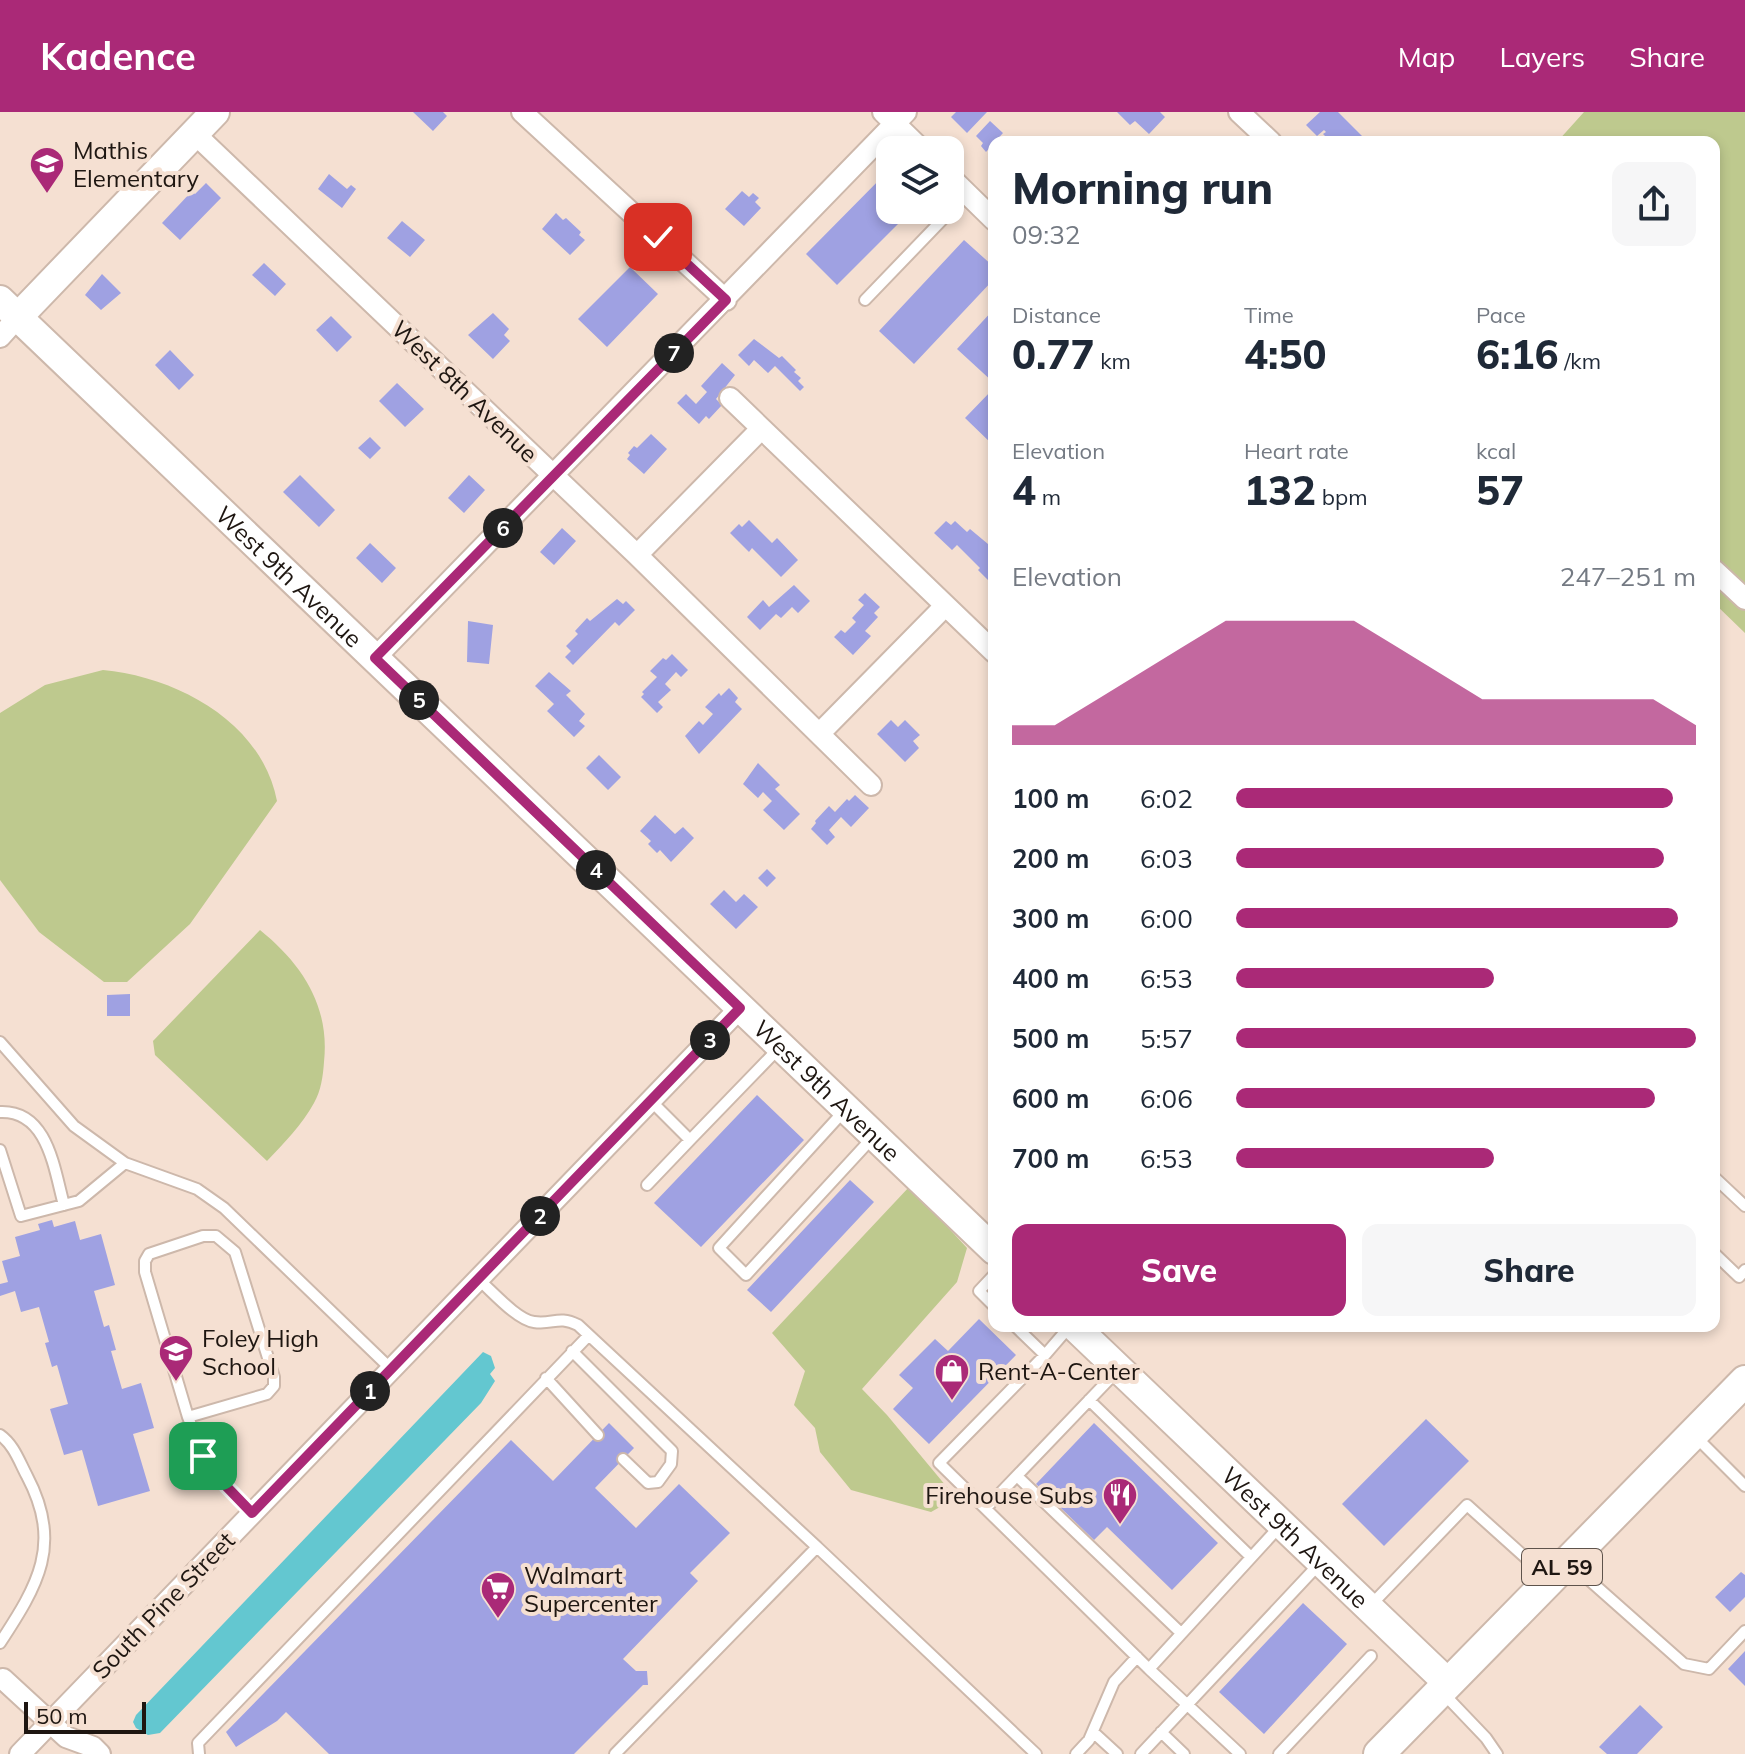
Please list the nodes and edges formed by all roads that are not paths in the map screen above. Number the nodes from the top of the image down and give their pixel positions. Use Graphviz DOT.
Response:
graph roads {
  1 [pos="215,112"];
  2 [pos="522,112"];
  3 [pos="1239,112"];
  4 [pos="894,116"];
  5 [pos="194,133"];
  6 [pos="910,136"];
  7 [pos="1265,136"];
  8 [pos="964,191"];
  9 [pos="967,194"];
  10 [pos="988,214"];
  11 [pos="726,300"];
  12 [pos="865,300"];
  13 [pos="6,318"];
  14 [pos="730,398"];
  15 [pos="761,429"];
  16 [pos="554,476"];
  17 [pos="637,555"];
  18 [pos="1720,576"];
  19 [pos="1745,599"];
  20 [pos="945,606"];
  21 [pos="988,646"];
  22 [pos="375,658"];
  23 [pos="820,733"];
  24 [pos="871,785"];
  25 [pos="740,1008"];
  26 [pos="0,1042"];
  27 [pos="781,1046"];
  28 [pos="651,1101"];
  29 [pos="845,1109"];
  30 [pos="0,1112"];
  31 [pos="874,1136"];
  32 [pos="690,1140"];
  33 [pos="0,1150"];
  34 [pos="125,1163"];
  35 [pos="1720,1183"];
  36 [pos="647,1185"];
  37 [pos="64,1205"];
  38 [pos="1745,1206"];
  39 [pos="988,1244"];
  40 [pos="1720,1259"];
  41 [pos="1745,1270"];
  42 [pos="478,1279"];
  43 [pos="988,1281"];
  44 [pos="988,1300"];
  45 [pos="1021,1332"];
  46 [pos="1066,1332"];
  47 [pos="1079,1332"];
  48 [pos="589,1335"];
  49 [pos="572,1351"];
  50 [pos="1045,1355"];
  51 [pos="391,1369"];
  52 [pos="1119,1369"];
  53 [pos="546,1378"];
  54 [pos="1745,1381"];
  55 [pos="1089,1400"];
  56 [pos="188,1417"];
  57 [pos="0,1435"];
  58 [pos="598,1435"];
  59 [pos="1693,1435"];
  60 [pos="623,1459"];
  61 [pos="1017,1476"];
  62 [pos="1745,1486"];
  63 [pos="986,1508"];
  64 [pos="252,1513"];
  65 [pos="1282,1525"];
  66 [pos="817,1547"];
  67 [pos="1251,1557"];
  68 [pos="1323,1561"];
  69 [pos="1558,1570"];
  70 [pos="1369,1607"];
  71 [pos="1745,1631"];
  72 [pos="1181,1633"];
  73 [pos="0,1643"];
  74 [pos="1371,1656"];
  75 [pos="1137,1657"];
  76 [pos="1149,1669"];
  77 [pos="2,1678"];
  78 [pos="1444,1687"];
  79 [pos="1188,1704"];
  80 [pos="50,1722"];
  81 [pos="1093,1732"];
  82 [pos="1161,1732"];
  83 [pos="69,1745"];
  84 [pos="20,1754"];
  85 [pos="100,1754"];
  86 [pos="199,1754"];
  87 [pos="615,1754"];
  88 [pos="1036,1754"];
  89 [pos="1076,1754"];
  90 [pos="1117,1754"];
  91 [pos="1141,1754"];
  92 [pos="1184,1754"];
  93 [pos="1240,1754"];
  94 [pos="1279,1754"];
  95 [pos="1379,1754"];
  96 [pos="1497,1754"];
  1 -- 5 [label="street"];
  2 -- 11 [label="street"];
  3 -- 7 [label="street"];
  4 -- 6 [label="street"];
  4 -- 11 [label="street"];
  5 -- 13 [label="street"];
  5 -- 16 [label="street, West 8th Avenue"];
  8 -- 9 [label="street"];
  9 -- 10 [label="street"];
  9 -- 12 [label="lane"];
  11 -- 16 [label="street"];
  13 -- 22 [label="street, West 9th Avenue"];
  14 -- 15 [label="street"];
  15 -- 17 [label="street"];
  15 -- 20 [label="street"];
  16 -- 17 [label="street, West 8th Avenue"];
  16 -- 22 [label="street"];
  17 -- 23 [label="street, West 8th Avenue"];
  18 -- 19 [label="street"];
  20 -- 21 [label="street"];
  20 -- 23 [label="street"];
  22 -- 25 [label="street, West 9th Avenue"];
  23 -- 24 [label="street, West 8th Avenue"];
  25 -- 27 [label="street, West 9th Avenue"];
  25 -- 28 [label="street, South Pine Street"];
  26 -- 34 [label="lane"];
  27 -- 29 [label="street, West 9th Avenue"];
  27 -- 32 [label="lane"];
  28 -- 32 [label="lane"];
  28 -- 42 [label="street, South Pine Street"];
  29 -- 31 [label="street, West 9th Avenue"];
  29 -- 31 [label="lane"];
  30 -- 37 [label="lane"];
  31 -- 39 [label="street, West 9th Avenue"];
  32 -- 36 [label="lane"];
  33 -- 37 [label="lane"];
  34 -- 37 [label="lane"];
  34 -- 51 [label="lane"];
  35 -- 38 [label="lane"];
  40 -- 41 [label="lane"];
  42 -- 48 [label="lane"];
  42 -- 51 [label="street, South Pine Street"];
  43 -- 44 [label="lane"];
  45 -- 50 [label="lane"];
  46 -- 50 [label="lane"];
  47 -- 52 [label="street, West 9th Avenue"];
  48 -- 49 [label="lane"];
  48 -- 66 [label="lane"];
  49 -- 53 [label="lane"];
  49 -- 60 [label="lane"];
  50 -- 63 [label="lane"];
  51 -- 64 [label="street, South Pine Street"];
  52 -- 55 [label="lane"];
  52 -- 65 [label="street, West 9th Avenue"];
  53 -- 58 [label="lane"];
  53 -- 86 [label="lane"];
  54 -- 59 [label="main road, AL 59"];
  55 -- 61 [label="lane"];
  55 -- 67 [label="lane"];
  56 -- 56 [label="lane"];
  56 -- 64 [label="lane"];
  57 -- 73 [label="lane"];
  59 -- 62 [label="lane"];
  59 -- 69 [label="main road, AL 59"];
  61 -- 63 [label="lane"];
  61 -- 72 [label="lane"];
  63 -- 75 [label="lane"];
  64 -- 80 [label="street, South Pine Street"];
  65 -- 67 [label="lane"];
  65 -- 68 [label="street, West 9th Avenue"];
  66 -- 87 [label="lane"];
  66 -- 88 [label="lane"];
  67 -- 72 [label="lane"];
  68 -- 70 [label="street, West 9th Avenue"];
  68 -- 79 [label="lane"];
  69 -- 70 [label="lane"];
  69 -- 71 [label="lane"];
  69 -- 78 [label="main road, AL 59"];
  70 -- 78 [label="street, West 9th Avenue"];
  72 -- 76 [label="lane"];
  74 -- 94 [label="lane"];
  75 -- 76 [label="lane"];
  75 -- 81 [label="lane"];
  76 -- 79 [label="lane"];
  77 -- 80 [label="street"];
  78 -- 95 [label="main road, AL 59"];
  78 -- 96 [label="lane"];
  79 -- 82 [label="lane"];
  79 -- 93 [label="lane"];
  80 -- 83 [label="street"];
  80 -- 84 [label="street, South Pine Street"];
  81 -- 89 [label="lane"];
  81 -- 90 [label="lane"];
  82 -- 91 [label="lane"];
  82 -- 92 [label="lane"];
  83 -- 85 [label="street"];
}
